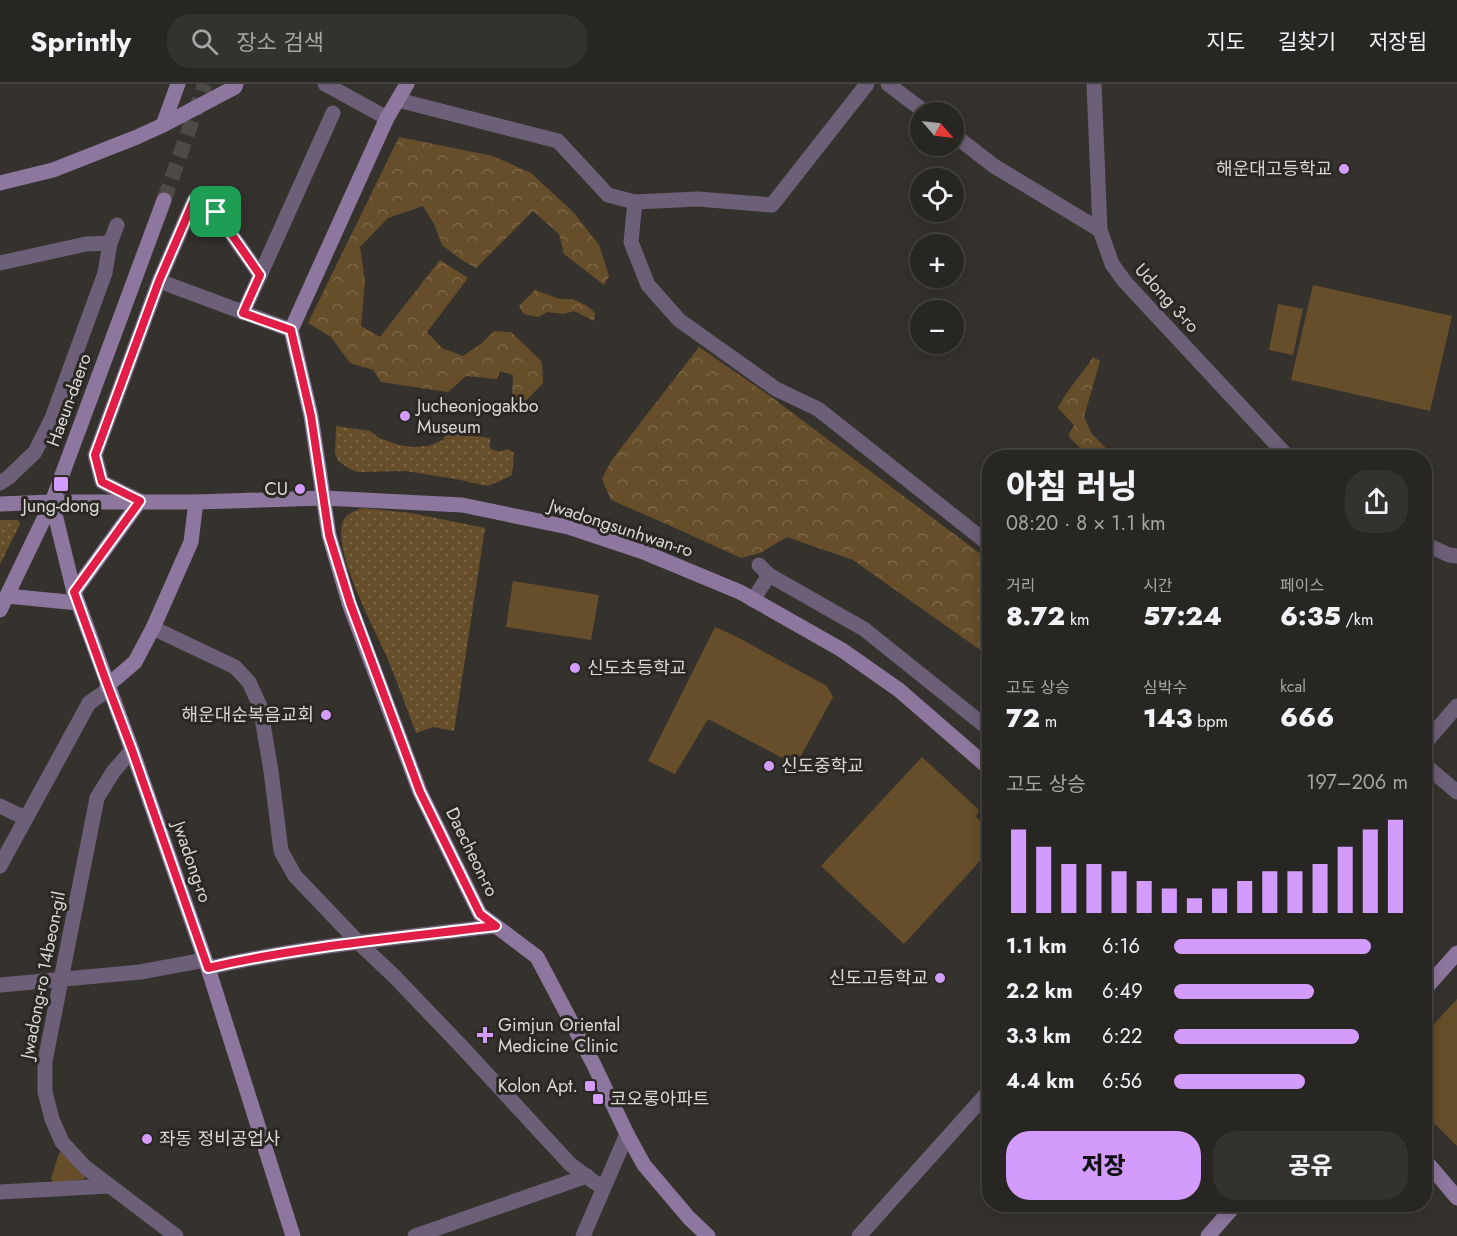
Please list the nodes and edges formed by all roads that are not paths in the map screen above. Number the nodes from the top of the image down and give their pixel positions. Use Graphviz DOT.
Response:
graph roads {
  1 [pos="178,84"];
  2 [pos="236,84"];
  3 [pos="325,84"];
  4 [pos="407,84"];
  5 [pos="867,84"];
  6 [pos="888,84"];
  7 [pos="1094,84"];
  8 [pos="398,100"];
  9 [pos="912,102"];
  10 [pos="333,113"];
  11 [pos="387,118"];
  12 [pos="163,125"];
  13 [pos="964,143"];
  14 [pos="0,183"];
  15 [pos="164,200"];
  16 [pos="635,202"];
  17 [pos="117,225"];
  18 [pos="1100,230"];
  19 [pos="110,243"];
  20 [pos="0,263"];
  21 [pos="260,275"];
  22 [pos="159,281"];
  23 [pos="243,313"];
  24 [pos="291,330"];
  25 [pos="1282,450"];
  26 [pos="0,483"];
  27 [pos="324,498"];
  28 [pos="140,501"];
  29 [pos="52,502"];
  30 [pos="196,502"];
  31 [pos="0,504"];
  32 [pos="982,539"];
  33 [pos="1432,547"];
  34 [pos="1457,556"];
  35 [pos="76,597"];
  36 [pos="753,600"];
  37 [pos="4,603"];
  38 [pos="153,628"];
  39 [pos="108,688"];
  40 [pos="1457,706"];
  41 [pos="982,724"];
  42 [pos="1432,734"];
  43 [pos="132,750"];
  44 [pos="982,762"];
  45 [pos="1432,771"];
  46 [pos="1457,792"];
  47 [pos="0,806"];
  48 [pos="25,818"];
  49 [pos="0,866"];
  50 [pos="496,926"];
  51 [pos="358,943"];
  52 [pos="1457,952"];
  53 [pos="206,964"];
  54 [pos="62,979"];
  55 [pos="1432,982"];
  56 [pos="0,985"];
  57 [pos="982,1099"];
  58 [pos="627,1134"];
  59 [pos="1432,1168"];
  60 [pos="587,1176"];
  61 [pos="110,1186"];
  62 [pos="603,1187"];
  63 [pos="0,1192"];
  64 [pos="1457,1198"];
  65 [pos="1229,1212"];
  66 [pos="176,1236"];
  67 [pos="293,1236"];
  68 [pos="415,1236"];
  69 [pos="583,1236"];
  70 [pos="708,1236"];
  71 [pos="859,1236"];
  72 [pos="1209,1236"];
  1 -- 12 [label="street"];
  2 -- 12 [label="street"];
  3 -- 11 [label="street"];
  4 -- 8 [label="street"];
  5 -- 16 [label="street"];
  6 -- 9 [label="street"];
  7 -- 18 [label="street, Udong 3-ro"];
  8 -- 11 [label="street"];
  8 -- 16 [label="street"];
  10 -- 21 [label="street"];
  11 -- 24 [label="street"];
  12 -- 14 [label="street"];
  13 -- 18 [label="street"];
  15 -- 29 [label="street, Haeun-daero"];
  16 -- 32 [label="street"];
  17 -- 19 [label="street"];
  18 -- 25 [label="street, Udong 3-ro"];
  19 -- 20 [label="street"];
  19 -- 26 [label="street"];
  21 -- 22 [label="street"];
  21 -- 23 [label="street"];
  22 -- 23 [label="street"];
  22 -- 28 [label="street"];
  23 -- 24 [label="street"];
  24 -- 27 [label="street, Daecheon-ro"];
  27 -- 30 [label="street, Jwadongsunhwan-ro"];
  27 -- 36 [label="street, Jwadongsunhwan-ro"];
  27 -- 50 [label="street, Daecheon-ro"];
  28 -- 29 [label="street, Jwadongsunhwan-ro"];
  28 -- 30 [label="street, Jwadongsunhwan-ro"];
  28 -- 35 [label="street"];
  29 -- 31 [label="street, Jwadongsunhwan-ro"];
  29 -- 35 [label="street, Jwadong-ro"];
  29 -- 37 [label="street, Haeun-daero"];
  30 -- 38 [label="street"];
  33 -- 34 [label="street"];
  35 -- 37 [label="street"];
  35 -- 39 [label="street, Jwadong-ro"];
  36 -- 41 [label="street"];
  36 -- 44 [label="street, Jwadongsunhwan-ro"];
  38 -- 39 [label="street"];
  38 -- 51 [label="street"];
  39 -- 43 [label="street, Jwadong-ro"];
  39 -- 48 [label="street"];
  40 -- 42 [label="street"];
  43 -- 53 [label="street, Jwadong-ro"];
  43 -- 54 [label="street, Jwadong-ro 14beon-gil"];
  45 -- 46 [label="street"];
  47 -- 48 [label="street"];
  48 -- 49 [label="street"];
  50 -- 51 [label="street"];
  50 -- 58 [label="street, Daecheon-ro"];
  51 -- 53 [label="street"];
  51 -- 60 [label="street"];
  52 -- 55 [label="street"];
  53 -- 54 [label="street"];
  53 -- 67 [label="street, Jwadong-ro"];
  54 -- 56 [label="street"];
  54 -- 61 [label="street, Jwadong-ro 14beon-gil"];
  57 -- 71 [label="street"];
  58 -- 62 [label="street"];
  58 -- 70 [label="street, Daecheon-ro"];
  59 -- 64 [label="street"];
  60 -- 62 [label="street"];
  60 -- 68 [label="street"];
  61 -- 63 [label="street"];
  61 -- 66 [label="street, Jwadong-ro 14beon-gil"];
  62 -- 69 [label="street"];
  65 -- 72 [label="street"];
}
